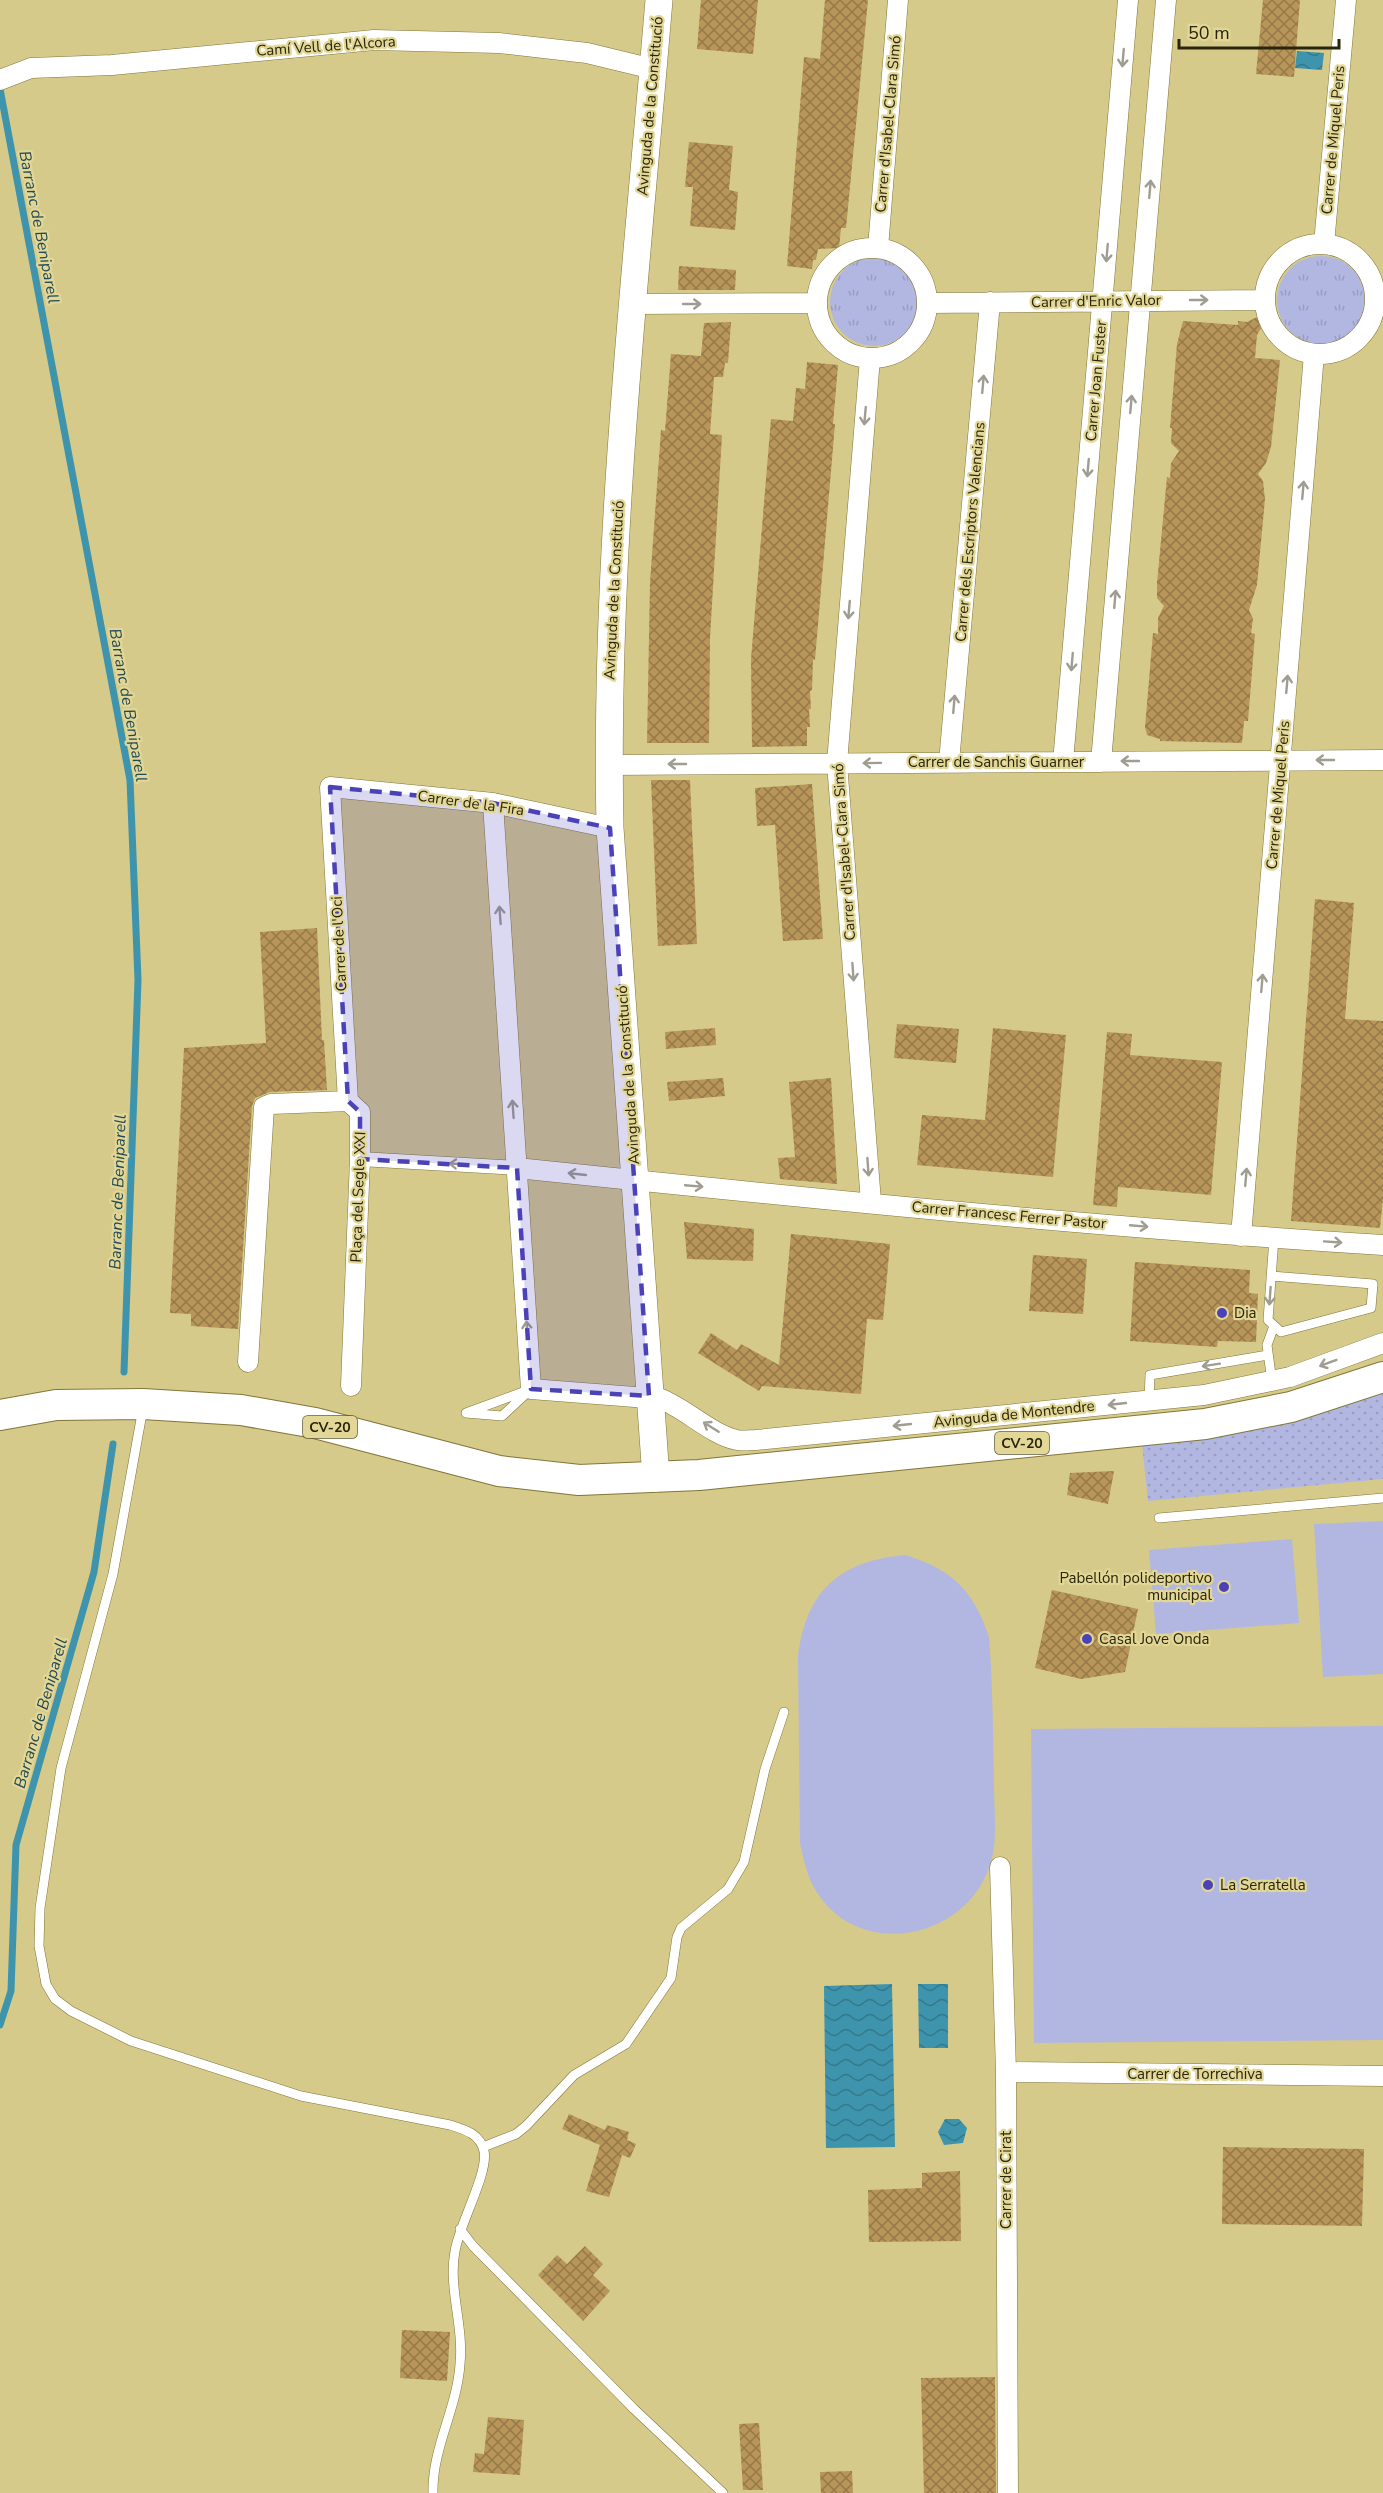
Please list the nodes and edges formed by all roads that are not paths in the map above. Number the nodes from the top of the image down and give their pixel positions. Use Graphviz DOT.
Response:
graph roads {
  1 [pos="659,0"];
  2 [pos="898,0"];
  3 [pos="1128,0"];
  4 [pos="1166,0"];
  5 [pos="1346,0"];
  6 [pos="653,69"];
  7 [pos="6,78"];
  8 [pos="1324,244"];
  9 [pos="878,248"];
  10 [pos="1379,299"];
  11 [pos="1265,300"];
  12 [pos="1103,301"];
  13 [pos="1140,301"];
  14 [pos="990,302"];
  15 [pos="817,303"];
  16 [pos="927,303"];
  17 [pos="633,304"];
  18 [pos="1314,354"];
  19 [pos="870,358"];
  20 [pos="1281,760"];
  21 [pos="1383,760"];
  22 [pos="949,762"];
  23 [pos="1064,762"];
  24 [pos="1101,762"];
  25 [pos="837,763"];
  26 [pos="608,765"];
  27 [pos="330,787"];
  28 [pos="493,803"];
  29 [pos="609,828"];
  30 [pos="348,1101"];
  31 [pos="360,1159"];
  32 [pos="517,1168"];
  33 [pos="635,1181"];
  34 [pos="871,1202"];
  35 [pos="1241,1236"];
  36 [pos="1274,1238"];
  37 [pos="1383,1245"];
  38 [pos="1271,1276"];
  39 [pos="1274,1326"];
  40 [pos="1383,1343"];
  41 [pos="1268,1355"];
  42 [pos="248,1362"];
  43 [pos="1383,1377"];
  44 [pos="1272,1382"];
  45 [pos="351,1386"];
  46 [pos="531,1389"];
  47 [pos="649,1396"];
  48 [pos="1149,1400"];
  49 [pos="143,1404"];
  50 [pos="0,1415"];
  51 [pos="656,1478"];
  52 [pos="1383,1498"];
  53 [pos="1159,1518"];
  54 [pos="784,1712"];
  55 [pos="1000,1867"];
  56 [pos="1006,2072"];
  57 [pos="1383,2076"];
  58 [pos="483,2147"];
  59 [pos="460,2229"];
  60 [pos="433,2493"];
  61 [pos="723,2493"];
  62 [pos="1008,2493"];
  1 -- 6 [label="main road, Avinguda de la Constitució"];
  2 -- 9 [label="street, Carrer d'Isabel-Clara Simó"];
  3 -- 12 [label="street, Carrer Joan Fuster, one-way"];
  13 -- 4 [label="street, one-way"];
  5 -- 8 [label="street, Carrer de Miquel Peris"];
  6 -- 7 [label="street, Camí Vell de l'Alcora"];
  6 -- 17 [label="main road, Avinguda de la Constitució"];
  8 -- 10 [label="street"];
  8 -- 11 [label="street"];
  9 -- 15 [label="street"];
  9 -- 16 [label="street"];
  10 -- 18 [label="street"];
  13 -- 11 [label="street, Carrer d'Enric Valor, one-way"];
  11 -- 18 [label="street"];
  12 -- 13 [label="street, Carrer d'Enric Valor"];
  12 -- 14 [label="street, Carrer d'Enric Valor"];
  12 -- 23 [label="street, Carrer Joan Fuster, one-way"];
  24 -- 13 [label="street, one-way"];
  14 -- 16 [label="street, Carrer d'Enric Valor"];
  22 -- 14 [label="street, Carrer dels Escriptors Valencians, one-way"];
  17 -- 15 [label="street, one-way"];
  15 -- 19 [label="street"];
  16 -- 19 [label="street"];
  17 -- 26 [label="main road, Avinguda de la Constitució"];
  20 -- 18 [label="street, Carrer de Miquel Peris, one-way"];
  19 -- 25 [label="street, Carrer d'Isabel-Clara Simó, one-way"];
  21 -- 20 [label="street, Carrer de Sanchis Guarner, one-way"];
  20 -- 24 [label="street, Carrer de Sanchis Guarner, one-way"];
  35 -- 20 [label="street, Carrer de Miquel Peris, one-way"];
  22 -- 23 [label="street, Carrer de Sanchis Guarner"];
  22 -- 25 [label="street, Carrer de Sanchis Guarner, one-way"];
  23 -- 24 [label="street, Carrer de Sanchis Guarner"];
  25 -- 26 [label="street, Carrer de Sanchis Guarner, one-way"];
  25 -- 34 [label="street, Carrer d'Isabel-Clara Simó, one-way"];
  26 -- 29 [label="main road, Avinguda de la Constitució"];
  27 -- 28 [label="street, Carrer de la Fira"];
  27 -- 30 [label="street, Carrer de l'Oci"];
  28 -- 29 [label="street, Carrer de la Fira"];
  32 -- 28 [label="street, one-way"];
  29 -- 33 [label="main road, Avinguda de la Constitució"];
  30 -- 31 [label="street, Plaça del Segle XXI"];
  30 -- 42 [label="street"];
  32 -- 31 [label="street, one-way"];
  31 -- 45 [label="street, Plaça del Segle XXI"];
  33 -- 32 [label="street, Avinguda de la Constitució, one-way"];
  46 -- 32 [label="street, one-way"];
  33 -- 34 [label="street, Carrer Francesc Ferrer Pastor, one-way"];
  33 -- 47 [label="main road, Avinguda de la Constitució"];
  34 -- 35 [label="street, Carrer Francesc Ferrer Pastor, one-way"];
  35 -- 36 [label="street, Carrer Francesc Ferrer Pastor"];
  36 -- 37 [label="street, Carrer Francesc Ferrer Pastor, one-way"];
  36 -- 38 [label="lane"];
  38 -- 39 [label="lane, one-way"];
  38 -- 39 [label="lane"];
  39 -- 41 [label="lane"];
  40 -- 44 [label="street, Avinguda de Montendre, one-way"];
  41 -- 44 [label="lane"];
  41 -- 48 [label="lane, one-way"];
  43 -- 51 [label="main road, Avinguda de Montendre / CV-20"];
  44 -- 48 [label="street, Avinguda de Montendre"];
  46 -- 46 [label="lane"];
  46 -- 47 [label="street"];
  48 -- 47 [label="street, Avinguda de Montendre, one-way"];
  47 -- 51 [label="main road, Avinguda de la Constitució"];
  49 -- 50 [label="main road, CV-20"];
  49 -- 51 [label="main road, CV-20"];
  49 -- 58 [label="lane"];
  52 -- 53 [label="lane"];
  54 -- 58 [label="lane"];
  55 -- 56 [label="street, Carrer de Cirat"];
  56 -- 57 [label="street, Carrer de Torrechiva"];
  56 -- 62 [label="street, Carrer de Cirat"];
  58 -- 59 [label="lane"];
  59 -- 60 [label="lane"];
  59 -- 61 [label="lane"];
}
